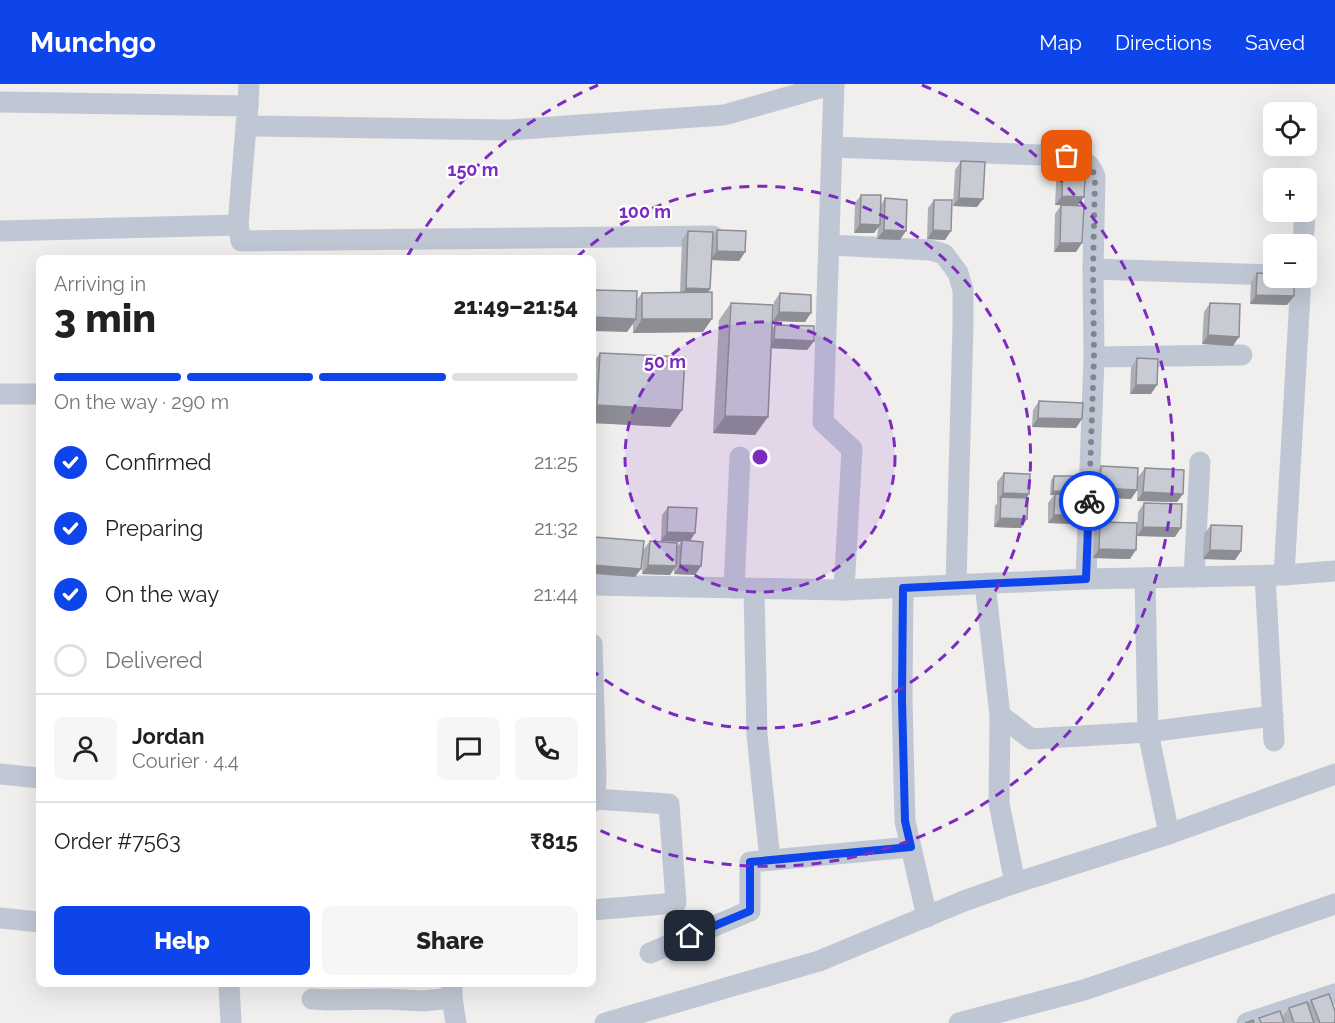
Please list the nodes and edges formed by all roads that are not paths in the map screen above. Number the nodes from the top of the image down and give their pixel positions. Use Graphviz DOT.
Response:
graph roads {
  1 [pos="249,84"];
  2 [pos="0,102"];
  3 [pos="247,116"];
  4 [pos="832,147"];
  5 [pos="238,225"];
  6 [pos="0,231"];
  7 [pos="718,236"];
  8 [pos="830,245"];
  9 [pos="1093,269"];
  10 [pos="1263,275"];
  11 [pos="1300,288"];
  12 [pos="1242,355"];
  13 [pos="1094,357"];
  14 [pos="0,394"];
  15 [pos="36,394"];
  16 [pos="740,457"];
  17 [pos="1200,462"];
  18 [pos="1335,571"];
  19 [pos="1275,575"];
  20 [pos="1194,577"];
  21 [pos="1145,578"];
  22 [pos="1086,579"];
  23 [pos="985,584"];
  24 [pos="596,585"];
  25 [pos="956,585"];
  26 [pos="744,588"];
  27 [pos="903,588"];
  28 [pos="844,590"];
  29 [pos="1000,715"];
  30 [pos="1273,716"];
  31 [pos="1148,732"];
  32 [pos="1274,741"];
  33 [pos="0,774"];
  34 [pos="1335,774"];
  35 [pos="36,778"];
  36 [pos="596,800"];
  37 [pos="1168,834"];
  38 [pos="911,847"];
  39 [pos="770,860"];
  40 [pos="1015,883"];
  41 [pos="1335,904"];
  42 [pos="596,910"];
  43 [pos="927,917"];
  44 [pos="0,918"];
  45 [pos="36,922"];
  46 [pos="650,953"];
  47 [pos="230,987"];
  48 [pos="452,991"];
  49 [pos="1335,994"];
  50 [pos="312,999"];
  51 [pos="231,1023"];
  52 [pos="456,1023"];
  53 [pos="605,1023"];
  54 [pos="959,1023"];
  55 [pos="1247,1023"];
  1 -- 3 [label="street"];
  2 -- 3 [label="street"];
  3 -- 4 [label="street"];
  3 -- 5 [label="street"];
  4 -- 8 [label="street"];
  4 -- 9 [label="street"];
  5 -- 6 [label="street"];
  5 -- 7 [label="street"];
  8 -- 25 [label="street"];
  8 -- 28 [label="street"];
  9 -- 10 [label="street"];
  9 -- 13 [label="street"];
  11 -- 19 [label="street"];
  12 -- 13 [label="street"];
  13 -- 22 [label="street"];
  14 -- 15 [label="street"];
  16 -- 26 [label="street"];
  17 -- 20 [label="street"];
  18 -- 19 [label="street"];
  19 -- 20 [label="street"];
  19 -- 30 [label="street"];
  20 -- 21 [label="street"];
  21 -- 22 [label="street"];
  21 -- 31 [label="street"];
  22 -- 23 [label="street"];
  23 -- 25 [label="street"];
  23 -- 29 [label="street"];
  24 -- 26 [label="street"];
  25 -- 27 [label="street"];
  26 -- 28 [label="street"];
  26 -- 39 [label="street"];
  27 -- 28 [label="street"];
  27 -- 38 [label="street"];
  29 -- 31 [label="street"];
  29 -- 40 [label="street"];
  30 -- 31 [label="street"];
  30 -- 32 [label="street"];
  31 -- 37 [label="street"];
  33 -- 35 [label="street"];
  34 -- 37 [label="street"];
  36 -- 42 [label="street"];
  37 -- 40 [label="street"];
  38 -- 39 [label="street"];
  38 -- 43 [label="street"];
  39 -- 46 [label="street"];
  40 -- 43 [label="street"];
  41 -- 54 [label="street"];
  43 -- 53 [label="street"];
  44 -- 45 [label="street"];
  47 -- 51 [label="street"];
  48 -- 50 [label="street"];
  48 -- 52 [label="street"];
  49 -- 55 [label="street"];
}
